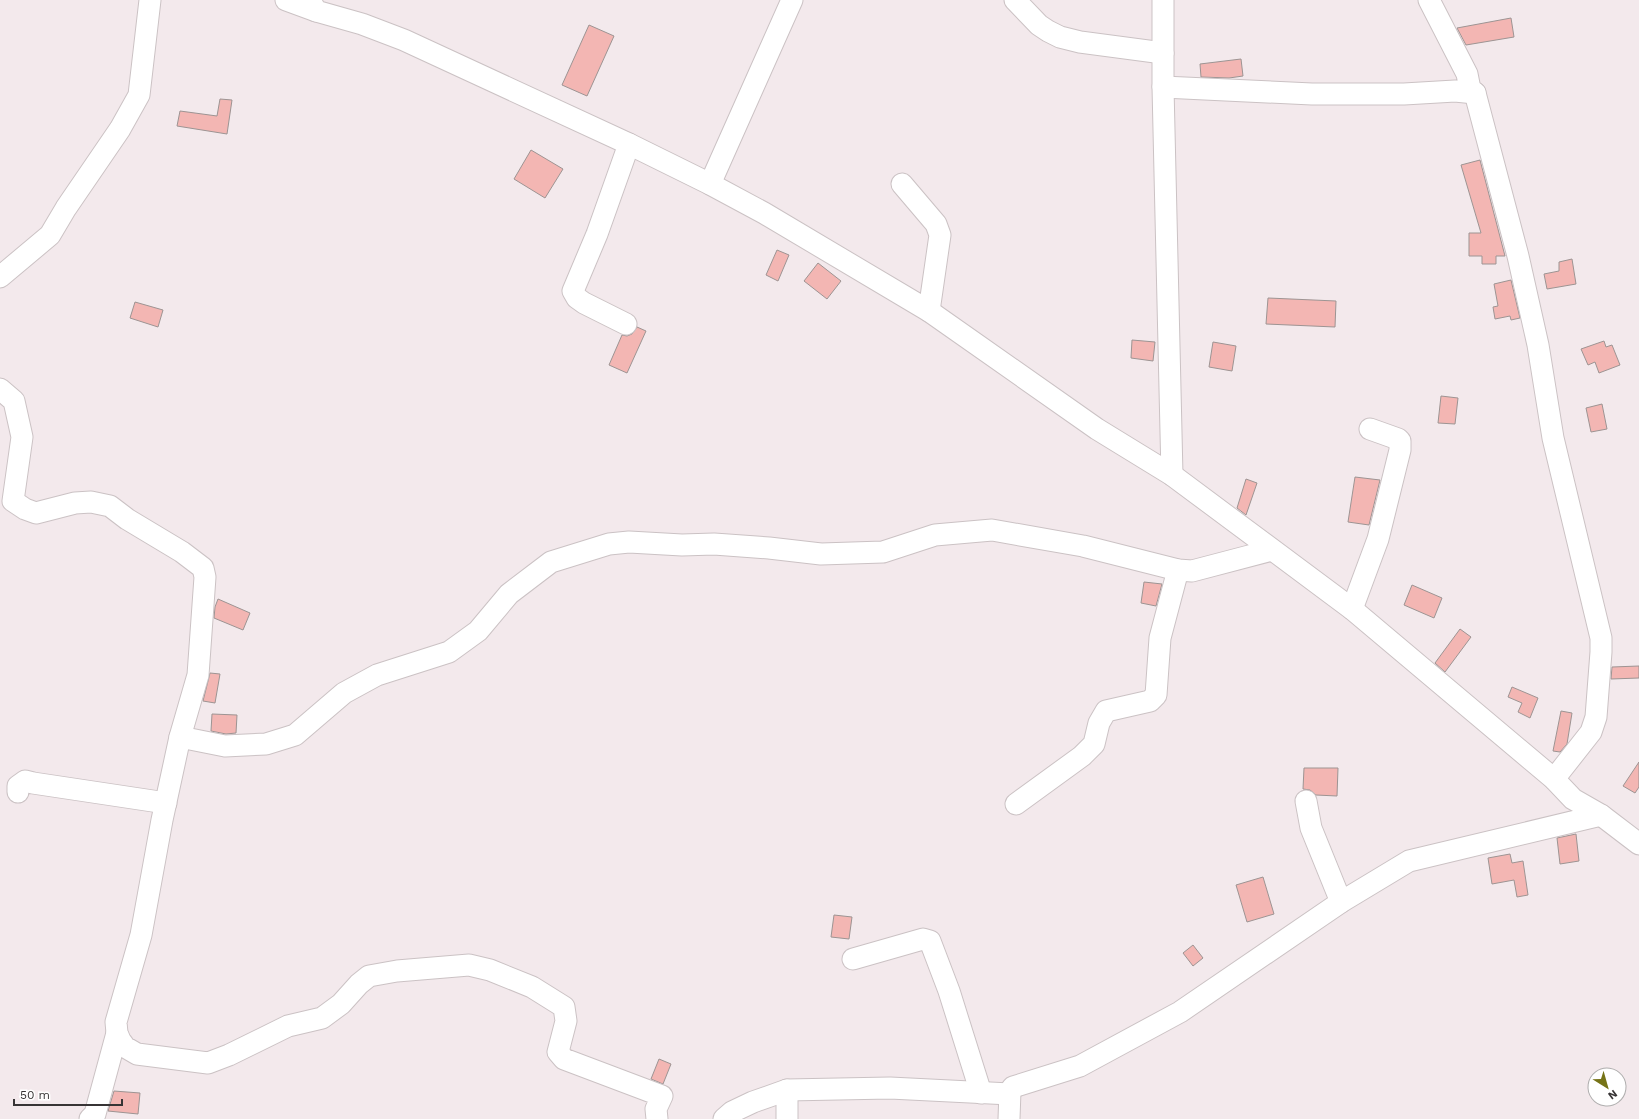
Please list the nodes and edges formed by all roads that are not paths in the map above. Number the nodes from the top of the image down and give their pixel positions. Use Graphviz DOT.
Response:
graph roads {
  1 [pos="150,0"];
  2 [pos="286,0"];
  3 [pos="792,0"];
  4 [pos="1015,0"];
  5 [pos="1163,0"];
  6 [pos="1429,0"];
  7 [pos="313,5"];
  8 [pos="1163,53"];
  9 [pos="1163,87"];
  10 [pos="1475,93"];
  11 [pos="629,144"];
  12 [pos="710,184"];
  13 [pos="902,184"];
  14 [pos="0,277"];
  15 [pos="929,311"];
  16 [pos="626,324"];
  17 [pos="0,388"];
  18 [pos="1370,429"];
  19 [pos="1172,475"];
  20 [pos="1272,550"];
  21 [pos="1178,570"];
  22 [pos="1352,609"];
  23 [pos="180,737"];
  24 [pos="1554,779"];
  25 [pos="18,792"];
  26 [pos="1306,801"];
  27 [pos="166,803"];
  28 [pos="1016,804"];
  29 [pos="1601,815"];
  30 [pos="1639,844"];
  31 [pos="1341,902"];
  32 [pos="853,959"];
  33 [pos="117,1033"];
  34 [pos="787,1090"];
  35 [pos="981,1093"];
  36 [pos="1010,1094"];
  37 [pos="90,1119"];
  38 [pos="657,1119"];
  39 [pos="724,1119"];
  40 [pos="787,1119"];
  41 [pos="1009,1119"];
  1 -- 14 [label="street"];
  2 -- 7 [label="street"];
  3 -- 12 [label="street"];
  4 -- 8 [label="street"];
  5 -- 8 [label="street"];
  6 -- 10 [label="street"];
  7 -- 11 [label="street"];
  8 -- 9 [label="street"];
  9 -- 10 [label="street"];
  9 -- 19 [label="street"];
  10 -- 24 [label="street"];
  11 -- 12 [label="street"];
  11 -- 16 [label="street"];
  12 -- 15 [label="street"];
  13 -- 15 [label="street"];
  15 -- 19 [label="street"];
  17 -- 23 [label="street"];
  18 -- 22 [label="street"];
  19 -- 20 [label="street"];
  20 -- 21 [label="street"];
  20 -- 22 [label="street"];
  21 -- 23 [label="street"];
  21 -- 28 [label="street"];
  22 -- 24 [label="street"];
  23 -- 27 [label="street"];
  24 -- 29 [label="street"];
  25 -- 27 [label="street"];
  26 -- 31 [label="street"];
  27 -- 33 [label="street"];
  29 -- 30 [label="street"];
  29 -- 31 [label="street"];
  31 -- 36 [label="street"];
  32 -- 35 [label="street"];
  33 -- 37 [label="street"];
  33 -- 38 [label="street"];
  34 -- 35 [label="street"];
  34 -- 39 [label="street"];
  34 -- 40 [label="street"];
  35 -- 36 [label="street"];
  36 -- 41 [label="street"];
}
